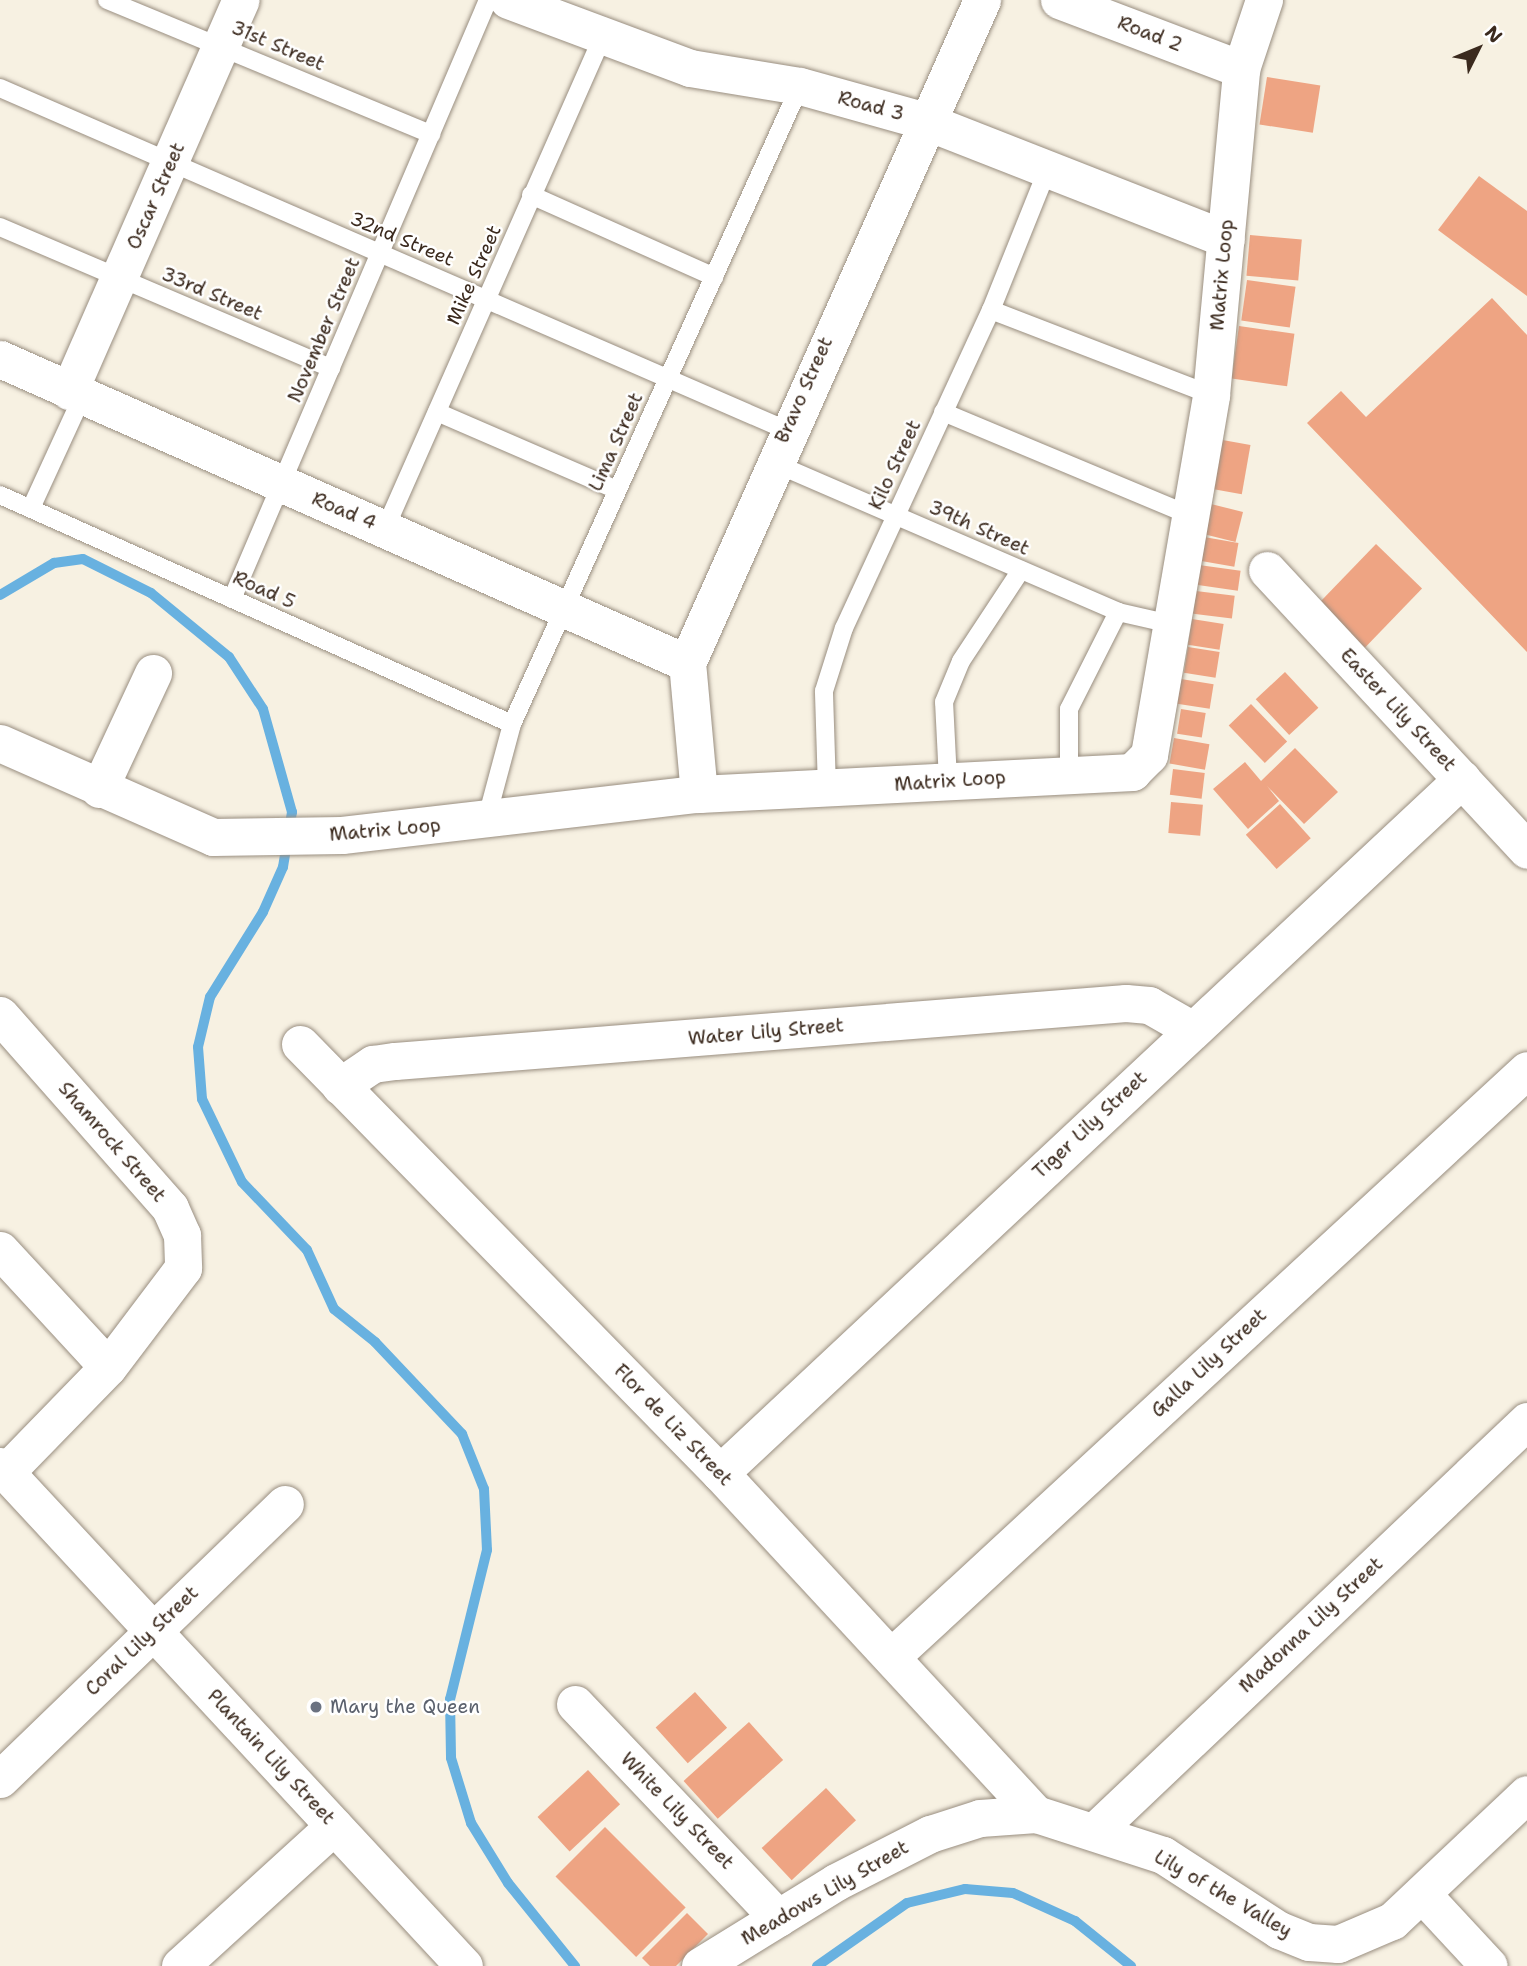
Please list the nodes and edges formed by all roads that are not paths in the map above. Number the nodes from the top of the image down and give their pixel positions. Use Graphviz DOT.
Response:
graph roads {
  1 [pos="107,0"];
  2 [pos="242,0"];
  3 [pos="488,0"];
  4 [pos="508,0"];
  5 [pos="982,0"];
  6 [pos="1059,0"];
  7 [pos="1264,0"];
  8 [pos="1114,10"];
  9 [pos="602,38"];
  10 [pos="222,44"];
  11 [pos="1241,69"];
  12 [pos="800,86"];
  13 [pos="0,88"];
  14 [pos="925,121"];
  15 [pos="430,134"];
  16 [pos="171,161"];
  17 [pos="1048,168"];
  18 [pos="531,195"];
  19 [pos="0,227"];
  20 [pos="1226,239"];
  21 [pos="380,253"];
  22 [pos="714,277"];
  23 [pos="120,278"];
  24 [pos="487,298"];
  25 [pos="991,310"];
  26 [pos="0,359"];
  27 [pos="331,368"];
  28 [pos="669,377"];
  29 [pos="76,394"];
  30 [pos="1211,395"];
  31 [pos="437,412"];
  32 [pos="943,412"];
  33 [pos="779,446"];
  34 [pos="281,484"];
  35 [pos="617,490"];
  36 [pos="0,495"];
  37 [pos="31,508"];
  38 [pos="894,514"];
  39 [pos="1189,515"];
  40 [pos="385,529"];
  41 [pos="1021,570"];
  42 [pos="1268,570"];
  43 [pos="232,599"];
  44 [pos="566,607"];
  45 [pos="1118,612"];
  46 [pos="1171,624"];
  47 [pos="687,663"];
  48 [pos="153,673"];
  49 [pos="512,724"];
  50 [pos="0,743"];
  51 [pos="1069,774"];
  52 [pos="1462,779"];
  53 [pos="948,780"];
  54 [pos="99,789"];
  55 [pos="827,789"];
  56 [pos="699,794"];
  57 [pos="486,821"];
  58 [pos="1527,850"];
  59 [pos="0,1015"];
  60 [pos="1191,1029"];
  61 [pos="300,1044"];
  62 [pos="1527,1070"];
  63 [pos="340,1086"];
  64 [pos="0,1250"];
  65 [pos="108,1367"];
  66 [pos="1527,1422"];
  67 [pos="3,1469"];
  68 [pos="720,1473"];
  69 [pos="285,1504"];
  70 [pos="153,1631"];
  71 [pos="891,1657"];
  72 [pos="575,1704"];
  73 [pos="0,1779"];
  74 [pos="1527,1794"];
  75 [pos="1036,1814"];
  76 [pos="334,1826"];
  77 [pos="1096,1829"];
  78 [pos="1422,1894"];
  79 [pos="778,1917"];
  80 [pos="180,1966"];
  81 [pos="464,1966"];
  82 [pos="700,1966"];
  83 [pos="1489,1966"];
  1 -- 10 [label="lane, 31st Street"];
  2 -- 10 [label="street, Oscar Street"];
  3 -- 15 [label="lane, November Street"];
  4 -- 9 [label="street, Road 3"];
  5 -- 14 [label="street, Bravo Street"];
  6 -- 8 [label="street, Road 2"];
  7 -- 11 [label="street, Matrix Loop"];
  8 -- 11 [label="street, Road 2"];
  9 -- 12 [label="street, Road 3"];
  9 -- 18 [label="lane, Mike Street"];
  10 -- 15 [label="lane, 31st Street"];
  10 -- 16 [label="street, Oscar Street"];
  11 -- 20 [label="street, Matrix Loop"];
  12 -- 14 [label="street, Road 3"];
  12 -- 22 [label="lane, Lima Street"];
  13 -- 16 [label="lane, 32nd Street"];
  14 -- 17 [label="street, Road 3"];
  14 -- 33 [label="street, Bravo Street"];
  15 -- 21 [label="lane, November Street"];
  16 -- 21 [label="lane, 32nd Street"];
  16 -- 23 [label="street, Oscar Street"];
  17 -- 20 [label="street, Road 3"];
  17 -- 25 [label="lane, Kilo Street"];
  18 -- 22 [label="lane"];
  18 -- 24 [label="lane, Mike Street"];
  19 -- 23 [label="lane, 33rd Street"];
  20 -- 30 [label="street, Matrix Loop"];
  21 -- 24 [label="lane, 32nd Street"];
  21 -- 27 [label="lane, November Street"];
  22 -- 28 [label="lane, Lima Street"];
  23 -- 27 [label="lane, 33rd Street"];
  23 -- 29 [label="street, Oscar Street"];
  24 -- 28 [label="lane, 32nd Street"];
  24 -- 31 [label="lane, Mike Street"];
  25 -- 30 [label="lane"];
  25 -- 32 [label="lane, Kilo Street"];
  26 -- 29 [label="street, Road 4"];
  27 -- 34 [label="lane, November Street"];
  28 -- 33 [label="lane, 32nd Street"];
  28 -- 35 [label="lane, Lima Street"];
  29 -- 34 [label="street, Road 4"];
  29 -- 37 [label="lane, Oscar Street"];
  30 -- 39 [label="street, Matrix Loop"];
  31 -- 35 [label="lane"];
  31 -- 40 [label="lane, Mike Street"];
  32 -- 38 [label="lane, Kilo Street"];
  32 -- 39 [label="lane"];
  33 -- 38 [label="lane, 39th Street"];
  33 -- 47 [label="street, Bravo Street"];
  34 -- 40 [label="street, Road 4"];
  34 -- 43 [label="lane, November Street"];
  35 -- 44 [label="lane, Lima Street"];
  36 -- 37 [label="lane, Road 5"];
  37 -- 43 [label="lane, Road 5"];
  38 -- 41 [label="lane, 39th Street"];
  38 -- 55 [label="lane, Kilo Street"];
  39 -- 46 [label="street, Matrix Loop"];
  40 -- 44 [label="street, Road 4"];
  41 -- 45 [label="lane, 39th Street"];
  41 -- 53 [label="lane"];
  42 -- 52 [label="street, Easter Lily Street"];
  43 -- 49 [label="lane, Road 5"];
  44 -- 47 [label="street, Road 4"];
  44 -- 49 [label="lane, Lima Street"];
  45 -- 46 [label="lane, 39th Street"];
  45 -- 51 [label="lane"];
  46 -- 51 [label="street, Matrix Loop"];
  47 -- 56 [label="street, Bravo Street"];
  48 -- 54 [label="street"];
  49 -- 57 [label="lane, Lima Street"];
  50 -- 54 [label="street, Matrix Loop"];
  51 -- 53 [label="street, Matrix Loop"];
  52 -- 58 [label="street, Easter Lily Street"];
  52 -- 60 [label="street, Tiger Lily Street"];
  53 -- 55 [label="street, Matrix Loop"];
  54 -- 57 [label="street, Matrix Loop"];
  55 -- 56 [label="street, Matrix Loop"];
  56 -- 57 [label="street, Matrix Loop"];
  59 -- 65 [label="street, Shamrock Street"];
  60 -- 63 [label="street, Water Lily Street"];
  60 -- 68 [label="street, Tiger Lily Street"];
  61 -- 63 [label="street, Flor de Liz Street"];
  62 -- 71 [label="street, Galla Lily Street"];
  63 -- 68 [label="street, Flor de Liz Street"];
  64 -- 65 [label="street"];
  65 -- 67 [label="street, Shamrock Street"];
  66 -- 77 [label="street, Madonna Lily Street"];
  67 -- 70 [label="street, Plantain Lily Street"];
  68 -- 71 [label="street, Flor de Liz Street"];
  69 -- 70 [label="street, Coral Lily Street"];
  70 -- 73 [label="street, Coral Lily Street"];
  70 -- 76 [label="street, Plantain Lily Street"];
  71 -- 75 [label="street, Flor de Liz Street"];
  72 -- 79 [label="street, White Lily Street"];
  74 -- 78 [label="street, Lily of the Valley"];
  75 -- 77 [label="street, Lily of the Valley"];
  75 -- 79 [label="street, Meadows Lily Street"];
  76 -- 80 [label="street"];
  76 -- 81 [label="street, Plantain Lily Street"];
  77 -- 78 [label="street, Lily of the Valley"];
  78 -- 83 [label="street"];
  79 -- 82 [label="street, Meadows Lily Street"];
}
